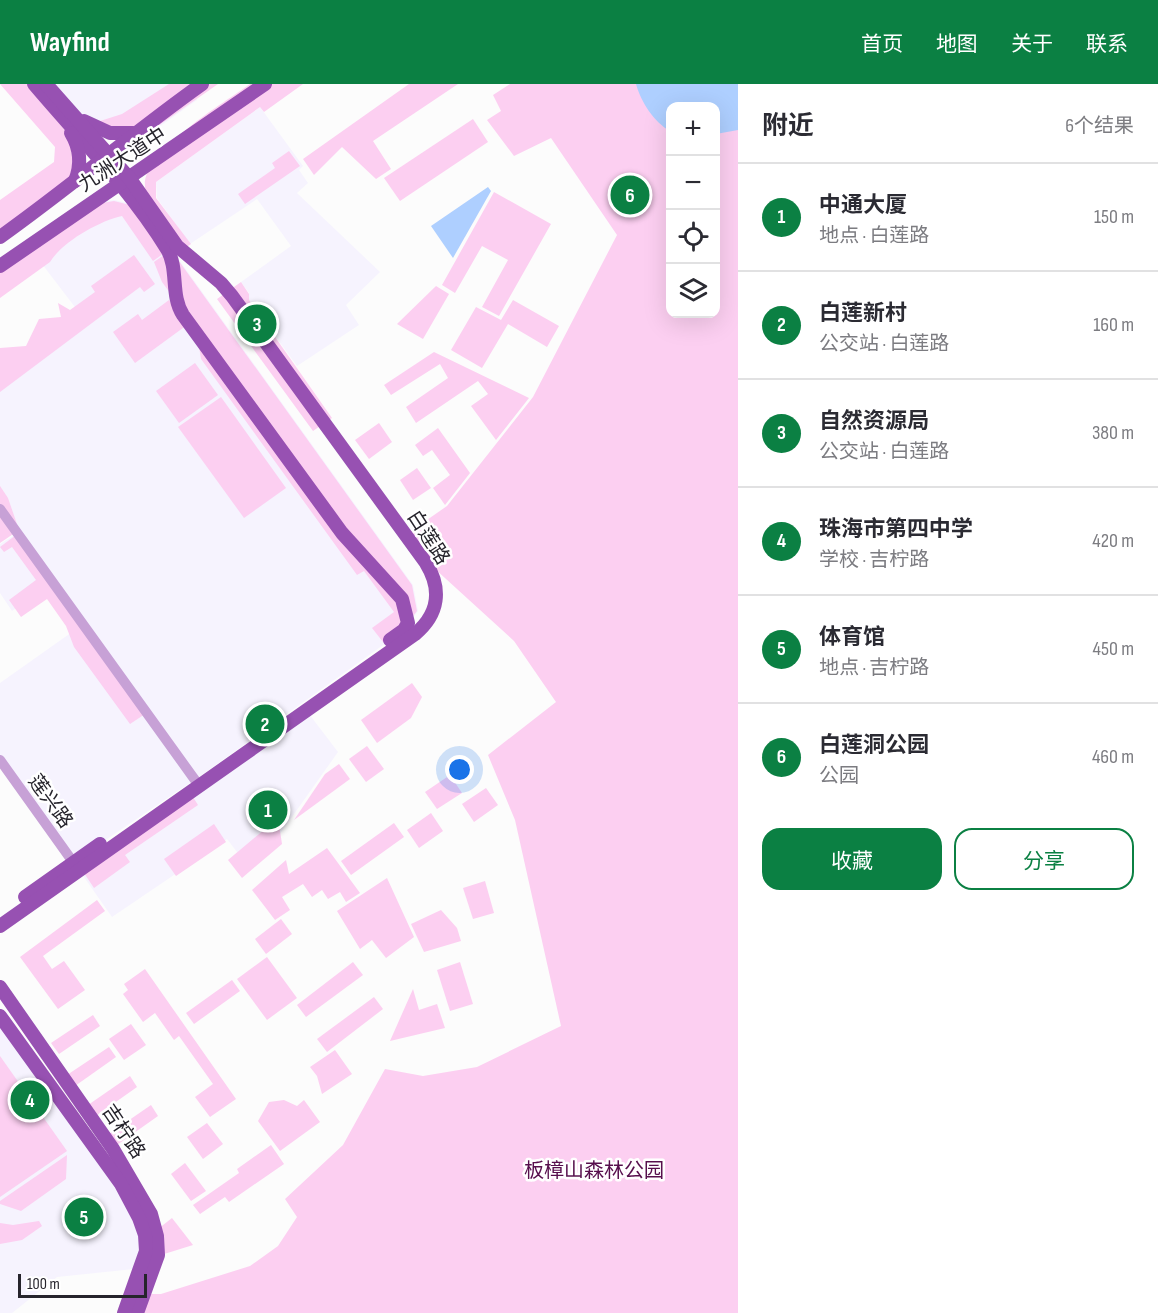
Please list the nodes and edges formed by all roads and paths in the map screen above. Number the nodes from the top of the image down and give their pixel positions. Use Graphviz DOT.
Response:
graph roads {
  1 [pos="34,84"];
  2 [pos="46,84"];
  3 [pos="202,84"];
  4 [pos="265,84"];
  5 [pos="63,111"];
  6 [pos="133,133"];
  7 [pos="104,157"];
  8 [pos="153,164"];
  9 [pos="75,181"];
  10 [pos="125,182"];
  11 [pos="135,204"];
  12 [pos="83,208"];
  13 [pos="151,208"];
  14 [pos="0,237"];
  15 [pos="0,266"];
  16 [pos="0,509"];
  17 [pos="0,760"];
  18 [pos="195,780"];
  19 [pos="73,862"];
  20 [pos="0,915"];
  21 [pos="0,926"];
  22 [pos="0,987"];
  23 [pos="0,1016"];
  24 [pos="124,1313"];
  25 [pos="137,1313"];
  1 -- 5 [label="main road"];
  2 -- 5 [label="main road"];
  3 -- 6 [label="main road, 九洲大道中"];
  4 -- 8 [label="main road, 九洲大道中"];
  5 -- 6 [label="main road"];
  5 -- 7 [label="main road, 白莲路"];
  5 -- 9 [label="main road"];
  6 -- 7 [label="main road, 九洲大道中"];
  7 -- 9 [label="main road, 九洲大道中"];
  7 -- 10 [label="main road, 白莲路"];
  8 -- 10 [label="main road, 九洲大道中"];
  8 -- 13 [label="main road"];
  9 -- 14 [label="main road, 九洲大道中"];
  10 -- 11 [label="main road, 白莲路"];
  10 -- 12 [label="main road, 九洲大道中"];
  10 -- 13 [label="main road, 白莲路"];
  11 -- 12 [label="main road"];
  11 -- 18 [label="main road, 白莲路"];
  12 -- 15 [label="main road, 九洲大道中"];
  13 -- 21 [label="main road, 白莲路"];
  16 -- 18 [label="street"];
  17 -- 19 [label="street, 莲兴路"];
  18 -- 19 [label="main road, 白莲路"];
  19 -- 20 [label="main road, 白莲路"];
  22 -- 25 [label="main road, 吉柠路"];
  23 -- 24 [label="main road, 吉柠路"];
}
